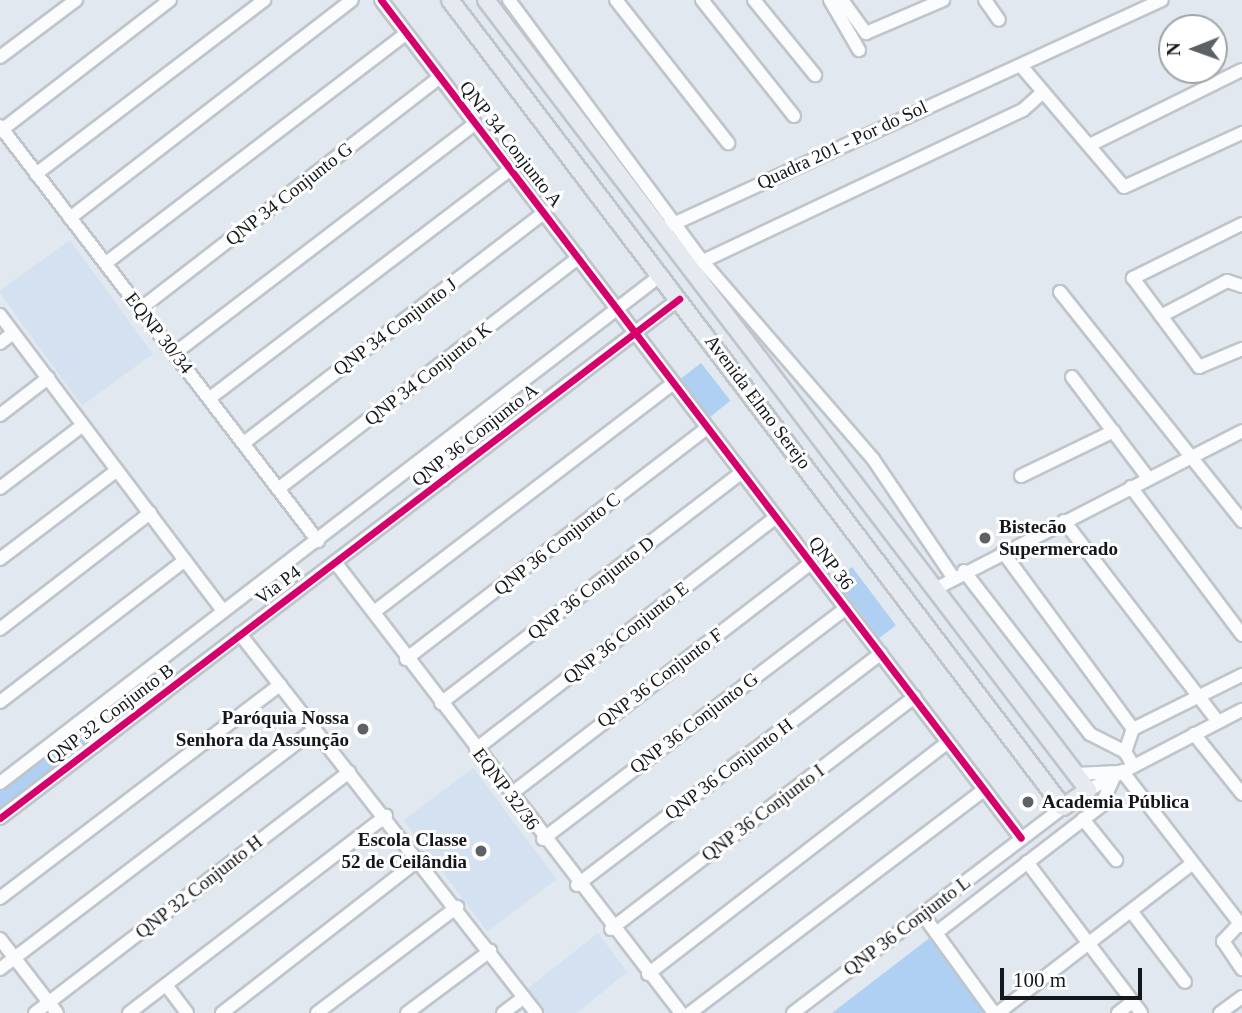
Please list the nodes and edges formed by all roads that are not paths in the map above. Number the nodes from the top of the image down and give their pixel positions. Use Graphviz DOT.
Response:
graph roads {
  1 [pos="76,0"];
  2 [pos="170,0"];
  3 [pos="264,0"];
  4 [pos="352,0"];
  5 [pos="381,0"];
  6 [pos="450,0"];
  7 [pos="471,0"];
  8 [pos="486,0"];
  9 [pos="509,0"];
  10 [pos="616,0"];
  11 [pos="702,0"];
  12 [pos="754,0"];
  13 [pos="830,0"];
  14 [pos="842,0"];
  15 [pos="943,0"];
  16 [pos="985,0"];
  17 [pos="1162,0"];
  18 [pos="462,16"];
  19 [pos="999,20"];
  20 [pos="405,34"];
  21 [pos="859,50"];
  22 [pos="0,57"];
  23 [pos="1022,66"];
  24 [pos="1242,71"];
  25 [pos="815,75"];
  26 [pos="439,78"];
  27 [pos="1042,93"];
  28 [pos="793,116"];
  29 [pos="474,124"];
  30 [pos="1,127"];
  31 [pos="1242,133"];
  32 [pos="728,143"];
  33 [pos="1090,145"];
  34 [pos="509,170"];
  35 [pos="36,174"];
  36 [pos="545,212"];
  37 [pos="70,218"];
  38 [pos="1242,224"];
  39 [pos="668,227"];
  40 [pos="578,258"];
  41 [pos="106,264"];
  42 [pos="697,265"];
  43 [pos="661,275"];
  44 [pos="1242,286"];
  45 [pos="1060,292"];
  46 [pos="679,299"];
  47 [pos="615,308"];
  48 [pos="140,309"];
  49 [pos="0,315"];
  50 [pos="1161,316"];
  51 [pos="13,332"];
  52 [pos="634,332"];
  53 [pos="0,342"];
  54 [pos="1242,349"];
  55 [pos="175,353"];
  56 [pos="1072,377"];
  57 [pos="48,378"];
  58 [pos="673,383"];
  59 [pos="210,398"];
  60 [pos="0,415"];
  61 [pos="83,425"];
  62 [pos="707,428"];
  63 [pos="1114,431"];
  64 [pos="1242,431"];
  65 [pos="245,442"];
  66 [pos="444,443"];
  67 [pos="426,457"];
  68 [pos="1192,457"];
  69 [pos="461,466"];
  70 [pos="116,471"];
  71 [pos="741,473"];
  72 [pos="1021,476"];
  73 [pos="1148,478"];
  74 [pos="443,480"];
  75 [pos="1131,486"];
  76 [pos="0,488"];
  77 [pos="278,489"];
  78 [pos="150,513"];
  79 [pos="776,517"];
  80 [pos="1063,521"];
  81 [pos="1242,521"];
  82 [pos="915,528"];
  83 [pos="896,536"];
  84 [pos="318,541"];
  85 [pos="870,549"];
  86 [pos="1003,552"];
  87 [pos="909,553"];
  88 [pos="0,559"];
  89 [pos="185,560"];
  90 [pos="335,562"];
  91 [pos="811,563"];
  92 [pos="886,569"];
  93 [pos="958,574"];
  94 [pos="935,589"];
  95 [pos="846,608"];
  96 [pos="222,610"];
  97 [pos="374,612"];
  98 [pos="0,629"];
  99 [pos="240,634"];
  100 [pos="1242,635"];
  101 [pos="881,653"];
  102 [pos="406,659"];
  103 [pos="1242,676"];
  104 [pos="280,685"];
  105 [pos="914,697"];
  106 [pos="1202,697"];
  107 [pos="0,702"];
  108 [pos="441,704"];
  109 [pos="100,707"];
  110 [pos="1242,710"];
  111 [pos="1218,722"];
  112 [pos="78,723"];
  113 [pos="315,729"];
  114 [pos="1133,729"];
  115 [pos="115,730"];
  116 [pos="1195,734"];
  117 [pos="947,743"];
  118 [pos="95,746"];
  119 [pos="476,749"];
  120 [pos="1125,752"];
  121 [pos="1123,771"];
  122 [pos="349,772"];
  123 [pos="1076,774"];
  124 [pos="0,783"];
  125 [pos="984,790"];
  126 [pos="1088,790"];
  127 [pos="511,794"];
  128 [pos="1242,794"];
  129 [pos="1063,807"];
  130 [pos="386,816"];
  131 [pos="0,818"];
  132 [pos="1083,819"];
  133 [pos="1021,838"];
  134 [pos="543,839"];
  135 [pos="420,859"];
  136 [pos="1116,860"];
  137 [pos="1027,862"];
  138 [pos="1194,863"];
  139 [pos="577,885"];
  140 [pos="0,898"];
  141 [pos="457,907"];
  142 [pos="1131,911"];
  143 [pos="923,915"];
  144 [pos="1241,925"];
  145 [pos="611,929"];
  146 [pos="936,933"];
  147 [pos="0,939"];
  148 [pos="1087,945"];
  149 [pos="490,951"];
  150 [pos="15,958"];
  151 [pos="0,969"];
  152 [pos="1242,969"];
  153 [pos="648,974"];
  154 [pos="1185,982"];
  155 [pos="166,985"];
  156 [pos="524,997"];
  157 [pos="1242,998"];
  158 [pos="1132,1002"];
  159 [pos="53,1008"];
  160 [pos="35,1013"];
  161 [pos="130,1013"];
  162 [pos="187,1013"];
  163 [pos="222,1013"];
  164 [pos="317,1013"];
  165 [pos="407,1013"];
  166 [pos="503,1013"];
  167 [pos="536,1013"];
  168 [pos="681,1013"];
  169 [pos="690,1013"];
  170 [pos="793,1013"];
  171 [pos="996,1013"];
  172 [pos="1118,1013"];
  173 [pos="1141,1013"];
  174 [pos="1220,1013"];
  1 -- 22 [label="street"];
  2 -- 30 [label="street"];
  3 -- 35 [label="street"];
  4 -- 37 [label="street"];
  5 -- 20 [label="street, QNP 34 Conjunto A"];
  6 -- 18 [label="main road, Avenida Elmo Serejo"];
  7 -- 18 [label="main road"];
  8 -- 39 [label="main road, Avenida Elmo Serejo"];
  9 -- 39 [label="street"];
  10 -- 32 [label="street"];
  11 -- 28 [label="street"];
  12 -- 25 [label="street"];
  13 -- 21 [label="street"];
  14 -- 15 [label="street"];
  16 -- 19 [label="street"];
  17 -- 23 [label="street, Quadra 201 - Por do Sol"];
  18 -- 43 [label="main road, Avenida Elmo Serejo"];
  20 -- 26 [label="street, QNP 34 Conjunto A"];
  20 -- 41 [label="street"];
  23 -- 27 [label="street"];
  23 -- 39 [label="street, Quadra 201 - Por do Sol"];
  24 -- 33 [label="street"];
  26 -- 29 [label="street, QNP 34 Conjunto A"];
  26 -- 48 [label="street, QNP 34 Conjunto G"];
  27 -- 33 [label="street"];
  27 -- 42 [label="street"];
  29 -- 34 [label="street, QNP 34 Conjunto A"];
  29 -- 55 [label="street"];
  30 -- 35 [label="street, EQNP 30/34"];
  31 -- 33 [label="street"];
  34 -- 36 [label="street, QNP 34 Conjunto A"];
  34 -- 59 [label="street"];
  35 -- 37 [label="street, EQNP 30/34"];
  36 -- 40 [label="street, QNP 34 Conjunto A"];
  36 -- 65 [label="street, QNP 34 Conjunto J"];
  37 -- 41 [label="street, EQNP 30/34"];
  38 -- 50 [label="street"];
  39 -- 42 [label="main road, Avenida Elmo Serejo"];
  40 -- 47 [label="street, QNP 34 Conjunto A"];
  40 -- 77 [label="street, QNP 34 Conjunto K"];
  41 -- 48 [label="street, EQNP 30/34"];
  42 -- 82 [label="street"];
  42 -- 83 [label="main road, Avenida Elmo Serejo"];
  43 -- 46 [label="main road, Avenida Elmo Serejo"];
  43 -- 47 [label="street"];
  44 -- 50 [label="street"];
  45 -- 68 [label="street"];
  46 -- 52 [label="street"];
  46 -- 85 [label="main road, Avenida Elmo Serejo"];
  47 -- 52 [label="street, QNP 36"];
  47 -- 66 [label="street, Via P4"];
  48 -- 55 [label="street, EQNP 30/34"];
  49 -- 51 [label="street"];
  50 -- 54 [label="street"];
  51 -- 53 [label="street"];
  51 -- 57 [label="street"];
  52 -- 58 [label="street, QNP 36"];
  52 -- 69 [label="street, QNP 36 Conjunto A"];
  55 -- 59 [label="street, EQNP 30/34"];
  56 -- 63 [label="street"];
  57 -- 60 [label="street"];
  57 -- 61 [label="street"];
  58 -- 62 [label="street, QNP 36"];
  58 -- 97 [label="street"];
  59 -- 65 [label="street, EQNP 30/34"];
  61 -- 70 [label="street"];
  61 -- 76 [label="street"];
  62 -- 71 [label="street, QNP 36"];
  62 -- 102 [label="street, QNP 36 Conjunto C"];
  63 -- 72 [label="street"];
  63 -- 73 [label="street"];
  64 -- 68 [label="street"];
  65 -- 77 [label="street, EQNP 30/34"];
  66 -- 67 [label="street, Via P4"];
  66 -- 69 [label="street"];
  67 -- 74 [label="street"];
  67 -- 84 [label="street, Via P4"];
  68 -- 73 [label="street"];
  68 -- 81 [label="street"];
  69 -- 74 [label="street, QNP 36 Conjunto A"];
  70 -- 78 [label="street"];
  70 -- 88 [label="street"];
  71 -- 79 [label="street, QNP 36"];
  71 -- 108 [label="street, QNP 36 Conjunto D"];
  73 -- 75 [label="street"];
  74 -- 90 [label="street, QNP 36 Conjunto A"];
  75 -- 80 [label="street"];
  75 -- 100 [label="street"];
  77 -- 84 [label="street, EQNP 30/34"];
  78 -- 89 [label="street"];
  78 -- 98 [label="street"];
  79 -- 91 [label="street, QNP 36"];
  79 -- 119 [label="street, QNP 36 Conjunto E"];
  80 -- 86 [label="street"];
  80 -- 106 [label="street"];
  82 -- 83 [label="street"];
  82 -- 93 [label="street"];
  83 -- 85 [label="main road"];
  83 -- 87 [label="main road, Avenida Elmo Serejo"];
  84 -- 96 [label="street, Via P4"];
  85 -- 92 [label="main road, Avenida Elmo Serejo"];
  86 -- 93 [label="street"];
  86 -- 114 [label="street"];
  87 -- 92 [label="main road"];
  87 -- 94 [label="main road, Avenida Elmo Serejo"];
  89 -- 96 [label="street"];
  89 -- 107 [label="street"];
  90 -- 97 [label="street, EQNP 32/36"];
  90 -- 99 [label="street, Via P4"];
  91 -- 95 [label="street, QNP 36"];
  91 -- 127 [label="street, QNP 36 Conjunto F"];
  92 -- 129 [label="main road, Avenida Elmo Serejo"];
  93 -- 94 [label="street"];
  93 -- 120 [label="street"];
  94 -- 123 [label="main road, Avenida Elmo Serejo"];
  95 -- 101 [label="street, QNP 36"];
  95 -- 134 [label="street, QNP 36 Conjunto G"];
  96 -- 109 [label="street, Via P4"];
  97 -- 102 [label="street, EQNP 32/36"];
  99 -- 104 [label="street"];
  99 -- 115 [label="street, QNP 32 Conjunto B"];
  101 -- 105 [label="street, QNP 36"];
  101 -- 139 [label="street, QNP 36 Conjunto H"];
  102 -- 108 [label="street, EQNP 32/36"];
  103 -- 106 [label="street"];
  104 -- 113 [label="street"];
  104 -- 140 [label="street"];
  105 -- 117 [label="street, QNP 36"];
  105 -- 145 [label="street, QNP 36 Conjunto I"];
  106 -- 111 [label="street"];
  106 -- 114 [label="street"];
  108 -- 119 [label="street, EQNP 32/36"];
  109 -- 112 [label="street, Via P4"];
  109 -- 115 [label="street"];
  110 -- 111 [label="street"];
  111 -- 116 [label="street"];
  112 -- 118 [label="street"];
  112 -- 124 [label="street, Via P4"];
  113 -- 122 [label="street"];
  113 -- 150 [label="street"];
  114 -- 120 [label="street"];
  115 -- 118 [label="street, QNP 32 Conjunto B"];
  116 -- 121 [label="street"];
  116 -- 128 [label="street"];
  117 -- 125 [label="street, QNP 36"];
  117 -- 153 [label="street"];
  118 -- 131 [label="street, QNP 32 Conjunto B"];
  119 -- 127 [label="street, EQNP 32/36"];
  120 -- 121 [label="street"];
  121 -- 123 [label="street"];
  121 -- 126 [label="street"];
  121 -- 132 [label="street"];
  121 -- 138 [label="street"];
  122 -- 130 [label="street"];
  122 -- 159 [label="street, QNP 32 Conjunto H"];
  123 -- 126 [label="main road, Avenida Elmo Serejo"];
  125 -- 133 [label="street, QNP 36"];
  125 -- 169 [label="street"];
  126 -- 129 [label="main road"];
  127 -- 134 [label="street, EQNP 32/36"];
  129 -- 133 [label="street, QNP 36 Conjunto L"];
  130 -- 135 [label="street"];
  130 -- 155 [label="street"];
  132 -- 136 [label="street"];
  132 -- 137 [label="street"];
  133 -- 143 [label="street, QNP 36 Conjunto L"];
  134 -- 139 [label="street, EQNP 32/36"];
  135 -- 141 [label="street"];
  135 -- 163 [label="street"];
  137 -- 146 [label="street"];
  137 -- 148 [label="street"];
  138 -- 142 [label="street"];
  138 -- 144 [label="street"];
  139 -- 145 [label="street, EQNP 32/36"];
  141 -- 149 [label="street"];
  141 -- 164 [label="street"];
  142 -- 148 [label="street"];
  142 -- 154 [label="street"];
  143 -- 146 [label="street"];
  143 -- 170 [label="street, QNP 36 Conjunto L"];
  144 -- 152 [label="street"];
  145 -- 153 [label="street, EQNP 32/36"];
  146 -- 171 [label="street"];
  147 -- 150 [label="street"];
  148 -- 158 [label="street"];
  148 -- 171 [label="street"];
  149 -- 156 [label="street"];
  149 -- 165 [label="street"];
  150 -- 151 [label="street"];
  150 -- 159 [label="street"];
  153 -- 168 [label="street, EQNP 32/36"];
  155 -- 161 [label="street"];
  155 -- 162 [label="street"];
  156 -- 166 [label="street"];
  156 -- 167 [label="street"];
  157 -- 174 [label="street"];
  158 -- 172 [label="street"];
  158 -- 173 [label="street"];
  159 -- 160 [label="street, QNP 32 Conjunto H"];
}
